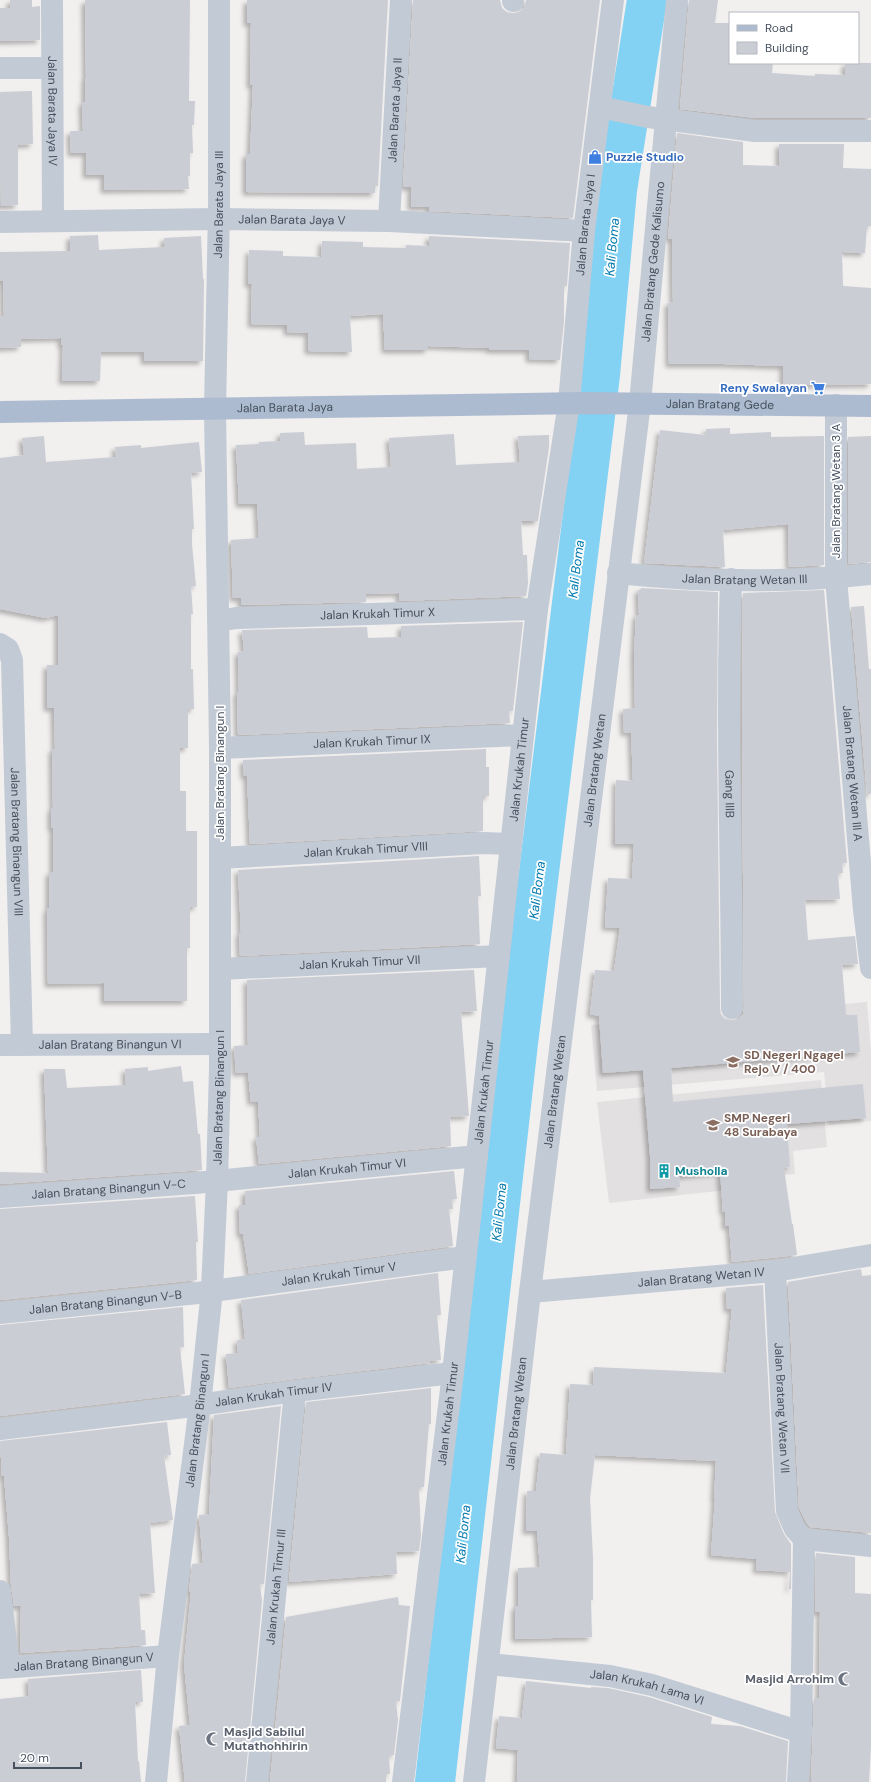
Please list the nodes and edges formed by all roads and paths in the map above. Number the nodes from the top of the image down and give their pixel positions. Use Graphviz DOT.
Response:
graph roads {
  1 [pos="52,0"];
  2 [pos="219,0"];
  3 [pos="401,0"];
  4 [pos="614,0"];
  5 [pos="677,0"];
  6 [pos="0,68"];
  7 [pos="52,68"];
  8 [pos="609,109"];
  9 [pos="657,118"];
  10 [pos="871,131"];
  11 [pos="219,219"];
  12 [pos="52,221"];
  13 [pos="389,221"];
  14 [pos="0,222"];
  15 [pos="584,231"];
  16 [pos="635,402"];
  17 [pos="576,403"];
  18 [pos="836,405"];
  19 [pos="871,406"];
  20 [pos="215,408"];
  21 [pos="0,412"];
  22 [pos="618,573"];
  23 [pos="871,574"];
  24 [pos="836,578"];
  25 [pos="731,579"];
  26 [pos="537,608"];
  27 [pos="219,621"];
  28 [pos="0,644"];
  29 [pos="523,735"];
  30 [pos="220,748"];
  31 [pos="9,841"];
  32 [pos="511,844"];
  33 [pos="220,858"];
  34 [pos="499,956"];
  35 [pos="871,968"];
  36 [pos="220,969"];
  37 [pos="732,1008"];
  38 [pos="220,1044"];
  39 [pos="0,1045"];
  40 [pos="22,1045"];
  41 [pos="477,1156"];
  42 [pos="216,1181"];
  43 [pos="0,1197"];
  44 [pos="465,1256"];
  45 [pos="871,1256"];
  46 [pos="775,1271"];
  47 [pos="212,1290"];
  48 [pos="530,1292"];
  49 [pos="0,1313"];
  50 [pos="453,1373"];
  51 [pos="295,1391"];
  52 [pos="200,1404"];
  53 [pos="0,1429"];
  54 [pos="804,1540"];
  55 [pos="871,1546"];
  56 [pos="0,1592"];
  57 [pos="168,1656"];
  58 [pos="489,1664"];
  59 [pos="5,1667"];
  60 [pos="801,1732"];
  61 [pos="156,1782"];
  62 [pos="257,1782"];
  63 [pos="403,1782"];
  64 [pos="474,1782"];
  65 [pos="798,1782"];
  1 -- 7 [label="street, Jalan Barata Jaya IV"];
  2 -- 11 [label="street, Jalan Barata Jaya III"];
  3 -- 13 [label="street, Jalan Barata Jaya II"];
  4 -- 8 [label="street, Jalan Barata Jaya I"];
  5 -- 9 [label="street, Jalan Bratang Gede Kalisumo"];
  6 -- 7 [label="street"];
  7 -- 12 [label="street, Jalan Barata Jaya IV"];
  8 -- 9 [label="street"];
  8 -- 15 [label="street, Jalan Barata Jaya I"];
  9 -- 10 [label="street"];
  9 -- 16 [label="street, Jalan Bratang Gede Kalisumo"];
  11 -- 12 [label="street, Jalan Barata Jaya V"];
  11 -- 13 [label="street, Jalan Barata Jaya V"];
  11 -- 20 [label="street, Jalan Barata Jaya III"];
  12 -- 14 [label="street, Jalan Barata Jaya V"];
  13 -- 15 [label="street, Jalan Barata Jaya V"];
  15 -- 17 [label="street, Jalan Barata Jaya I"];
  16 -- 17 [label="main road, Jalan Bratang Gede"];
  16 -- 18 [label="main road, Jalan Bratang Gede"];
  16 -- 22 [label="street, Jalan Bratang Wetan"];
  17 -- 20 [label="main road, Jalan Barata Jaya"];
  17 -- 26 [label="street, Jalan Krukah Timur"];
  18 -- 19 [label="main road, Jalan Bratang Gede"];
  18 -- 24 [label="street, Jalan Bratang Wetan 3 A"];
  20 -- 21 [label="main road, Jalan Barata Jaya"];
  20 -- 27 [label="street, Jalan Bratang Binangun I"];
  22 -- 25 [label="street, Jalan Bratang Wetan III"];
  22 -- 48 [label="street, Jalan Bratang Wetan"];
  23 -- 24 [label="street, Jalan Bratang Wetan III"];
  24 -- 25 [label="street, Jalan Bratang Wetan III"];
  24 -- 35 [label="street, Jalan Bratang Wetan III A"];
  25 -- 37 [label="street, Gang IIIB"];
  26 -- 27 [label="street, Jalan Krukah Timur X"];
  26 -- 29 [label="street, Jalan Krukah Timur"];
  27 -- 30 [label="street, Jalan Bratang Binangun I"];
  28 -- 31 [label="street, Jalan Bratang Binangun VIII"];
  29 -- 30 [label="street, Jalan Krukah Timur IX"];
  29 -- 32 [label="street, Jalan Krukah Timur"];
  30 -- 33 [label="street, Jalan Bratang Binangun I"];
  31 -- 40 [label="street, Jalan Bratang Binangun VIII"];
  32 -- 33 [label="street, Jalan Krukah Timur VIII"];
  32 -- 34 [label="street, Jalan Krukah Timur"];
  33 -- 36 [label="street, Jalan Bratang Binangun I"];
  34 -- 36 [label="street, Jalan Krukah Timur VII"];
  34 -- 41 [label="street, Jalan Krukah Timur"];
  36 -- 38 [label="street, Jalan Bratang Binangun I"];
  38 -- 40 [label="street, Jalan Bratang Binangun VI"];
  38 -- 42 [label="street, Jalan Bratang Binangun I"];
  39 -- 40 [label="street, Jalan Bratang Binangun VI"];
  41 -- 42 [label="street, Jalan Krukah Timur VI"];
  41 -- 44 [label="street, Jalan Krukah Timur"];
  42 -- 43 [label="street, Jalan Bratang Binangun V-C"];
  42 -- 47 [label="street, Jalan Bratang Binangun I"];
  44 -- 47 [label="street, Jalan Krukah Timur V"];
  44 -- 50 [label="street, Jalan Krukah Timur"];
  45 -- 46 [label="street, Jalan Bratang Wetan IV"];
  46 -- 48 [label="street, Jalan Bratang Wetan IV"];
  46 -- 54 [label="street, Jalan Bratang Wetan VII"];
  47 -- 49 [label="street, Jalan Bratang Binangun V-B"];
  47 -- 52 [label="street, Jalan Bratang Binangun I"];
  48 -- 58 [label="street, Jalan Bratang Wetan"];
  50 -- 51 [label="street, Jalan Krukah Timur IV"];
  50 -- 63 [label="street, Jalan Krukah Timur"];
  51 -- 52 [label="street, Jalan Krukah Timur IV"];
  51 -- 62 [label="street, Jalan Krukah Timur III"];
  52 -- 53 [label="street, Jalan Krukah Timur IV"];
  52 -- 57 [label="street, Jalan Bratang Binangun I"];
  54 -- 55 [label="street"];
  54 -- 60 [label="street"];
  56 -- 59 [label="street"];
  57 -- 59 [label="street, Jalan Bratang Binangun V"];
  57 -- 61 [label="street, Jalan Bratang Binangun I"];
  58 -- 60 [label="street, Jalan Krukah Lama VI"];
  58 -- 64 [label="street, Jalan Bratang Wetan"];
  60 -- 65 [label="street"];
}
